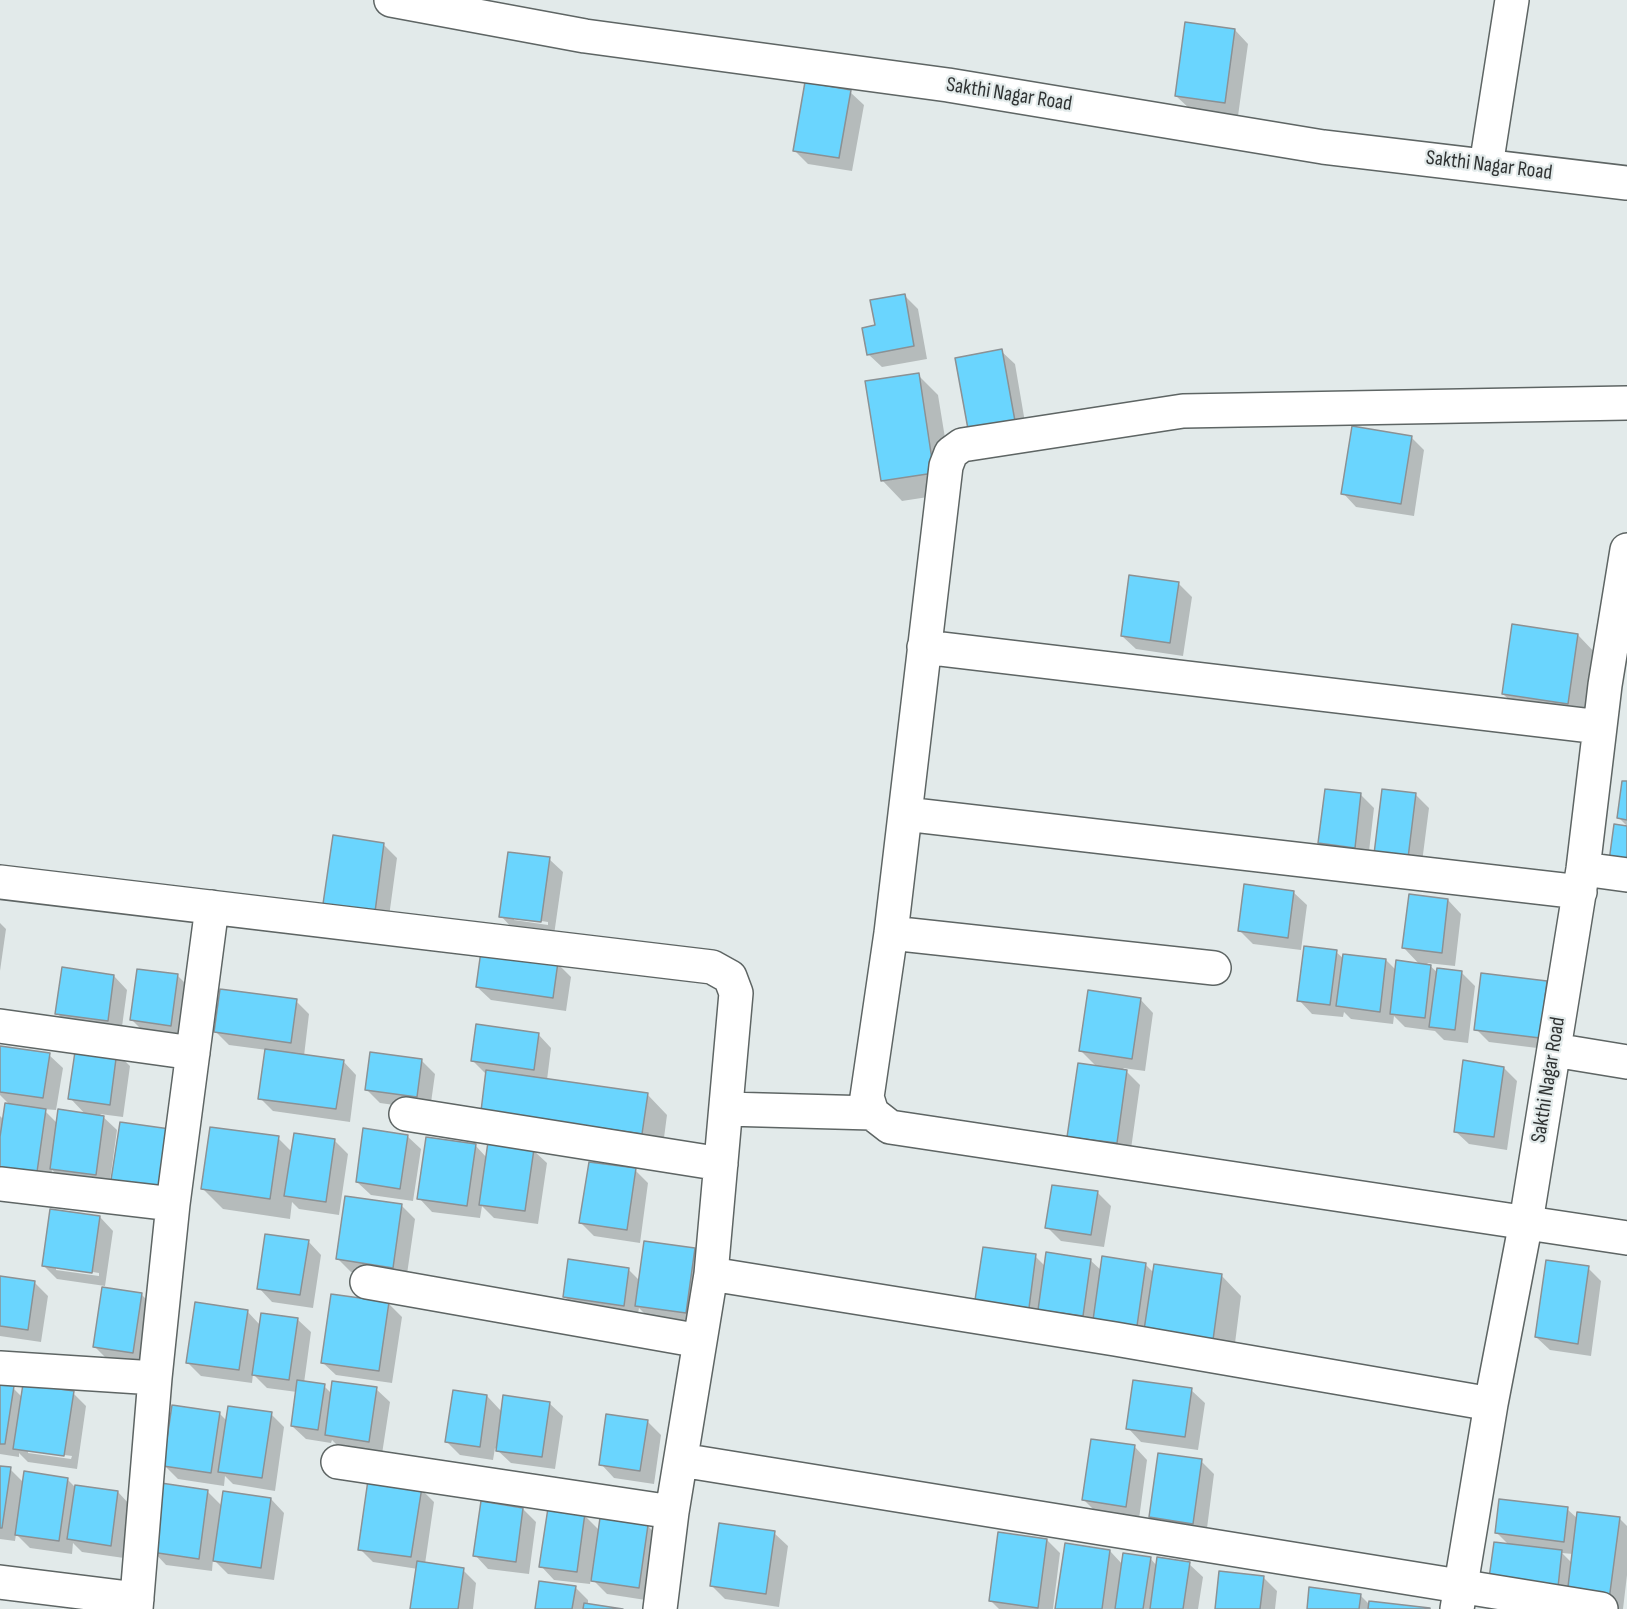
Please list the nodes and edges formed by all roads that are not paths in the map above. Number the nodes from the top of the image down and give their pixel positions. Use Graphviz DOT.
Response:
graph roads {
  1 [pos="391,0"];
  2 [pos="1512,0"];
  3 [pos="1486,166"];
  4 [pos="1627,183"];
  5 [pos="1627,403"];
  6 [pos="1627,550"];
  7 [pos="924,647"];
  8 [pos="1616,687"];
  9 [pos="1600,727"];
  10 [pos="905,814"];
  11 [pos="1627,875"];
  12 [pos="1582,880"];
  13 [pos="0,882"];
  14 [pos="212,907"];
  15 [pos="891,933"];
  16 [pos="1214,968"];
  17 [pos="0,1026"];
  18 [pos="1554,1050"];
  19 [pos="193,1053"];
  20 [pos="1627,1062"];
  21 [pos="726,1109"];
  22 [pos="872,1113"];
  23 [pos="406,1114"];
  24 [pos="721,1164"];
  25 [pos="0,1184"];
  26 [pos="173,1204"];
  27 [pos="1526,1222"];
  28 [pos="1627,1238"];
  29 [pos="711,1274"];
  30 [pos="367,1282"];
  31 [pos="700,1341"];
  32 [pos="0,1368"];
  33 [pos="155,1378"];
  34 [pos="1491,1404"];
  35 [pos="681,1460"];
  36 [pos="338,1462"];
  37 [pos="672,1512"];
  38 [pos="0,1582"];
  39 [pos="1458,1597"];
  40 [pos="136,1604"];
  41 [pos="660,1609"];
  42 [pos="1601,1609"];
  1 -- 3 [label="street, Sakthi Nagar Road"];
  2 -- 3 [label="street"];
  3 -- 4 [label="street, Sakthi Nagar Road"];
  5 -- 7 [label="street"];
  6 -- 8 [label="street, Sakthi Nagar Road"];
  7 -- 9 [label="street"];
  7 -- 10 [label="street"];
  8 -- 9 [label="street, Sakthi Nagar Road"];
  9 -- 12 [label="street, Sakthi Nagar Road"];
  10 -- 12 [label="street"];
  10 -- 15 [label="street"];
  11 -- 12 [label="street"];
  12 -- 18 [label="street, Sakthi Nagar Road"];
  13 -- 14 [label="street"];
  14 -- 19 [label="street"];
  14 -- 21 [label="street"];
  15 -- 16 [label="street"];
  15 -- 22 [label="street"];
  17 -- 19 [label="street"];
  18 -- 20 [label="street"];
  18 -- 27 [label="street, Sakthi Nagar Road"];
  19 -- 26 [label="street"];
  21 -- 22 [label="street"];
  21 -- 24 [label="street"];
  22 -- 27 [label="street"];
  23 -- 24 [label="street"];
  24 -- 29 [label="street"];
  25 -- 26 [label="street"];
  26 -- 33 [label="street"];
  27 -- 28 [label="street"];
  27 -- 34 [label="street, Sakthi Nagar Road"];
  29 -- 31 [label="street"];
  29 -- 34 [label="street"];
  30 -- 31 [label="street"];
  31 -- 35 [label="street"];
  32 -- 33 [label="street"];
  33 -- 40 [label="street"];
  34 -- 39 [label="street, Sakthi Nagar Road"];
  35 -- 37 [label="street"];
  35 -- 39 [label="street"];
  36 -- 37 [label="street"];
  37 -- 41 [label="street"];
  38 -- 40 [label="street"];
  39 -- 42 [label="street"];
}
